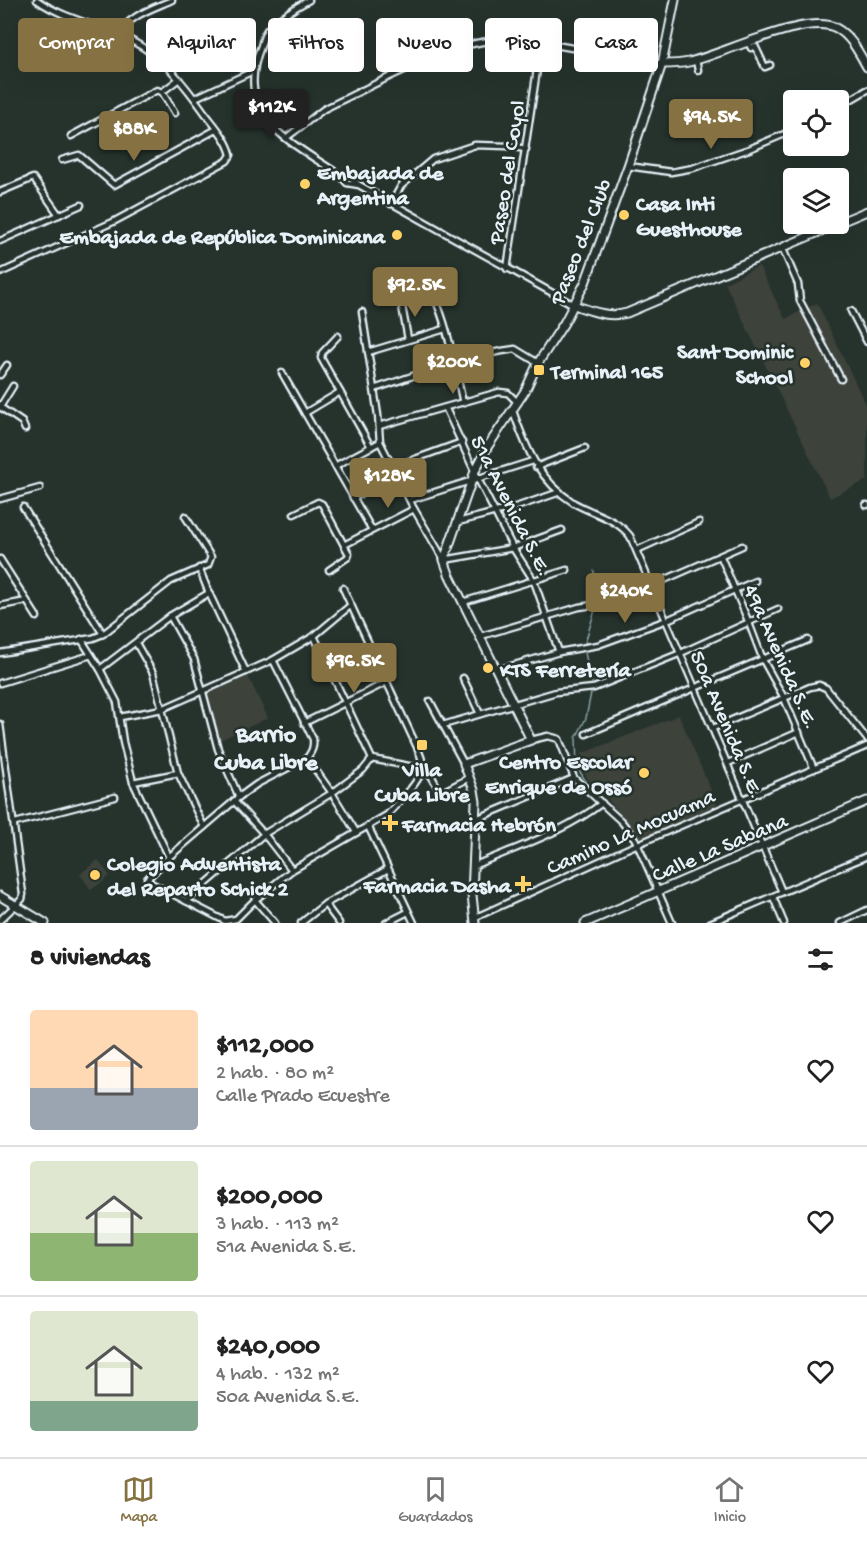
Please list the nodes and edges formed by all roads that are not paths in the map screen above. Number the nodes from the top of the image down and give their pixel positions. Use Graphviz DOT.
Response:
graph roads {
  1 [pos="37,0"];
  2 [pos="172,0"];
  3 [pos="309,0"];
  4 [pos="675,0"];
  5 [pos="54,12"];
  6 [pos="51,18"];
  7 [pos="71,18"];
  8 [pos="134,19"];
  9 [pos="134,42"];
  10 [pos="485,42"];
  11 [pos="748,42"];
  12 [pos="562,47"];
  13 [pos="256,60"];
  14 [pos="696,60"];
  15 [pos="662,64"];
  16 [pos="771,64"];
  17 [pos="867,67"];
  18 [pos="698,70"];
  19 [pos="250,72"];
  20 [pos="252,72"];
  21 [pos="537,72"];
  22 [pos="179,79"];
  23 [pos="867,90"];
  24 [pos="162,92"];
  25 [pos="195,98"];
  26 [pos="849,101"];
  27 [pos="175,113"];
  28 [pos="217,129"];
  29 [pos="783,134"];
  30 [pos="71,136"];
  31 [pos="286,138"];
  32 [pos="526,149"];
  33 [pos="62,159"];
  34 [pos="628,166"];
  35 [pos="0,192"];
  36 [pos="391,204"];
  37 [pos="81,205"];
  38 [pos="867,211"];
  39 [pos="59,215"];
  40 [pos="849,218"];
  41 [pos="812,234"];
  42 [pos="0,241"];
  43 [pos="782,247"];
  44 [pos="0,264"];
  45 [pos="507,269"];
  46 [pos="2,273"];
  47 [pos="398,286"];
  48 [pos="401,301"];
  49 [pos="574,305"];
  50 [pos="851,311"];
  51 [pos="362,312"];
  52 [pos="444,328"];
  53 [pos="338,336"];
  54 [pos="408,339"];
  55 [pos="867,342"];
  56 [pos="368,352"];
  57 [pos="454,363"];
  58 [pos="538,363"];
  59 [pos="7,365"];
  60 [pos="282,373"];
  61 [pos="0,375"];
  62 [pos="841,379"];
  63 [pos="13,386"];
  64 [pos="374,389"];
  65 [pos="340,392"];
  66 [pos="463,403"];
  67 [pos="518,403"];
  68 [pos="0,407"];
  69 [pos="446,409"];
  70 [pos="513,411"];
  71 [pos="305,413"];
  72 [pos="379,426"];
  73 [pos="25,429"];
  74 [pos="380,442"];
  75 [pos="462,442"];
  76 [pos="371,447"];
  77 [pos="585,448"];
  78 [pos="533,461"];
  79 [pos="335,466"];
  80 [pos="393,467"];
  81 [pos="537,467"];
  82 [pos="475,471"];
  83 [pos="397,475"];
  84 [pos="475,480"];
  85 [pos="40,488"];
  86 [pos="560,492"];
  87 [pos="353,498"];
  88 [pos="0,499"];
  89 [pos="410,500"];
  90 [pos="22,507"];
  91 [pos="414,509"];
  92 [pos="495,512"];
  93 [pos="294,514"];
  94 [pos="185,516"];
  95 [pos="458,522"];
  96 [pos="699,522"];
  97 [pos="372,530"];
  98 [pos="562,530"];
  99 [pos="344,545"];
  100 [pos="742,546"];
  101 [pos="513,548"];
  102 [pos="637,550"];
  103 [pos="721,557"];
  104 [pos="0,559"];
  105 [pos="444,560"];
  106 [pos="199,568"];
  107 [pos="329,570"];
  108 [pos="567,570"];
  109 [pos="534,581"];
  110 [pos="755,581"];
  111 [pos="652,585"];
  112 [pos="343,588"];
  113 [pos="735,589"];
  114 [pos="209,592"];
  115 [pos="27,601"];
  116 [pos="463,602"];
  117 [pos="351,605"];
  118 [pos="0,606"];
  119 [pos="778,609"];
  120 [pos="170,616"];
  121 [pos="38,617"];
  122 [pos="546,618"];
  123 [pos="667,620"];
  124 [pos="749,623"];
  125 [pos="102,634"];
  126 [pos="314,636"];
  127 [pos="481,636"];
  128 [pos="81,639"];
  129 [pos="808,640"];
  130 [pos="136,643"];
  131 [pos="559,652"];
  132 [pos="0,653"];
  133 [pos="681,653"];
  134 [pos="91,655"];
  135 [pos="273,660"];
  136 [pos="763,660"];
  137 [pos="100,669"];
  138 [pos="497,670"];
  139 [pos="246,672"];
  140 [pos="463,678"];
  141 [pos="387,682"];
  142 [pos="0,683"];
  143 [pos="696,689"];
  144 [pos="203,693"];
  145 [pos="784,698"];
  146 [pos="430,701"];
  147 [pos="346,702"];
  148 [pos="514,705"];
  149 [pos="162,709"];
  150 [pos="480,714"];
  151 [pos="120,717"];
  152 [pos="304,723"];
  153 [pos="0,724"];
  154 [pos="443,725"];
  155 [pos="713,729"];
  156 [pos="799,732"];
  157 [pos="586,734"];
  158 [pos="867,739"];
  159 [pos="531,740"];
  160 [pos="867,747"];
  161 [pos="307,758"];
  162 [pos="372,759"];
  163 [pos="3,762"];
  164 [pos="728,762"];
  165 [pos="464,764"];
  166 [pos="423,769"];
  167 [pos="814,769"];
  168 [pos="178,773"];
  169 [pos="574,777"];
  170 [pos="470,778"];
  171 [pos="133,782"];
  172 [pos="332,793"];
  173 [pos="115,797"];
  174 [pos="236,799"];
  175 [pos="743,799"];
  176 [pos="867,801"];
  177 [pos="602,803"];
  178 [pos="476,819"];
  179 [pos="15,823"];
  180 [pos="204,826"];
  181 [pos="368,826"];
  182 [pos="356,832"];
  183 [pos="264,834"];
  184 [pos="638,844"];
  185 [pos="764,847"];
  186 [pos="867,856"];
  187 [pos="169,857"];
  188 [pos="472,866"];
  189 [pos="388,869"];
  190 [pos="292,870"];
  191 [pos="658,891"];
  192 [pos="782,892"];
  193 [pos="0,896"];
  194 [pos="774,897"];
  195 [pos="255,900"];
  196 [pos="186,902"];
  197 [pos="325,904"];
  198 [pos="16,905"];
  199 [pos="867,910"];
  200 [pos="408,912"];
  201 [pos="0,920"];
  202 [pos="475,920"];
  203 [pos="45,923"];
  204 [pos="275,923"];
  205 [pos="302,923"];
  206 [pos="339,923"];
  207 [pos="386,923"];
  208 [pos="414,923"];
  209 [pos="585,923"];
  210 [pos="672,923"];
  211 [pos="710,923"];
  212 [pos="784,923"];
  213 [pos="840,923"];
  1 -- 5 [label="street"];
  2 -- 8 [label="street"];
  3 -- 13 [label="street"];
  4 -- 15 [label="street, Paseo del Club"];
  5 -- 6 [label="street"];
  5 -- 7 [label="street"];
  9 -- 22 [label="street"];
  10 -- 31 [label="street"];
  11 -- 14 [label="street"];
  11 -- 16 [label="street"];
  11 -- 17 [label="street"];
  12 -- 15 [label="street"];
  14 -- 15 [label="street"];
  14 -- 18 [label="street"];
  15 -- 34 [label="street, Paseo del Club"];
  19 -- 25 [label="street"];
  20 -- 31 [label="street"];
  21 -- 32 [label="street, Paseo del Coyol"];
  22 -- 24 [label="street"];
  22 -- 25 [label="street"];
  23 -- 26 [label="street"];
  24 -- 27 [label="street"];
  24 -- 30 [label="street"];
  25 -- 28 [label="street"];
  28 -- 33 [label="street"];
  28 -- 46 [label="street"];
  29 -- 34 [label="street"];
  31 -- 36 [label="street"];
  32 -- 36 [label="street"];
  32 -- 45 [label="street, Paseo del Coyol"];
  34 -- 49 [label="street, Paseo del Club"];
  35 -- 39 [label="street"];
  36 -- 45 [label="street"];
  37 -- 39 [label="street"];
  38 -- 40 [label="street"];
  39 -- 42 [label="street"];
  41 -- 43 [label="street"];
  43 -- 49 [label="street"];
  43 -- 62 [label="street"];
  44 -- 46 [label="street"];
  45 -- 49 [label="street"];
  47 -- 52 [label="street"];
  48 -- 54 [label="street"];
  49 -- 58 [label="street, Paseo del Club"];
  50 -- 55 [label="street"];
  51 -- 56 [label="street"];
  52 -- 54 [label="street"];
  52 -- 57 [label="street"];
  53 -- 65 [label="street"];
  54 -- 56 [label="street"];
  56 -- 64 [label="street"];
  57 -- 58 [label="street"];
  57 -- 64 [label="street"];
  57 -- 66 [label="street"];
  58 -- 67 [label="street, Paseo del Club"];
  59 -- 61 [label="street"];
  60 -- 71 [label="street"];
  63 -- 68 [label="street"];
  64 -- 72 [label="street"];
  65 -- 71 [label="street"];
  65 -- 76 [label="street"];
  66 -- 67 [label="street"];
  66 -- 69 [label="street"];
  67 -- 70 [label="street, Paseo del Club"];
  68 -- 73 [label="street"];
  69 -- 72 [label="street"];
  69 -- 75 [label="street, 51a Avenida S.E."];
  70 -- 78 [label="street, 50a Avenida S.E."];
  70 -- 82 [label="street, Paseo del Club"];
  71 -- 79 [label="street"];
  72 -- 74 [label="street"];
  74 -- 76 [label="street"];
  74 -- 80 [label="street"];
  75 -- 80 [label="street"];
  75 -- 82 [label="street, 51a Avenida S.E."];
  76 -- 79 [label="street"];
  77 -- 81 [label="street"];
  78 -- 81 [label="street, 50a Avenida S.E."];
  78 -- 84 [label="street"];
  79 -- 87 [label="street"];
  80 -- 83 [label="street"];
  81 -- 86 [label="street, 50a Avenida S.E."];
  82 -- 84 [label="street, Paseo del Club"];
  83 -- 87 [label="street"];
  83 -- 89 [label="street"];
  84 -- 89 [label="street"];
  84 -- 92 [label="street, 51a Avenida S.E."];
  84 -- 95 [label="street, Paseo del Club"];
  85 -- 88 [label="street"];
  86 -- 92 [label="street"];
  86 -- 102 [label="street, 50a Avenida S.E."];
  87 -- 97 [label="street"];
  89 -- 91 [label="street"];
  90 -- 125 [label="street"];
  91 -- 97 [label="street"];
  91 -- 105 [label="street"];
  92 -- 95 [label="street"];
  92 -- 101 [label="street, 51a Avenida S.E."];
  93 -- 99 [label="street"];
  94 -- 106 [label="street"];
  95 -- 105 [label="street, Paseo del Club"];
  96 -- 102 [label="street"];
  97 -- 99 [label="street"];
  98 -- 101 [label="street"];
  99 -- 107 [label="street"];
  100 -- 103 [label="street"];
  101 -- 105 [label="street"];
  101 -- 109 [label="street, 51a Avenida S.E."];
  102 -- 111 [label="street, 50a Avenida S.E."];
  103 -- 111 [label="street"];
  103 -- 113 [label="street, 49a Avenida S.E."];
  104 -- 115 [label="street"];
  105 -- 116 [label="street"];
  106 -- 114 [label="street"];
  106 -- 125 [label="street"];
  108 -- 109 [label="street"];
  109 -- 116 [label="street"];
  109 -- 122 [label="street, 51a Avenida S.E."];
  110 -- 113 [label="street"];
  111 -- 122 [label="street"];
  111 -- 123 [label="street, 50a Avenida S.E."];
  112 -- 117 [label="street"];
  113 -- 123 [label="street"];
  113 -- 124 [label="street, 49a Avenida S.E."];
  114 -- 120 [label="street"];
  114 -- 139 [label="street"];
  115 -- 118 [label="street"];
  115 -- 121 [label="street"];
  116 -- 127 [label="street"];
  117 -- 126 [label="street"];
  117 -- 141 [label="street"];
  119 -- 124 [label="street"];
  120 -- 130 [label="street"];
  120 -- 144 [label="street"];
  122 -- 127 [label="street"];
  122 -- 131 [label="street, 51a Avenida S.E."];
  123 -- 131 [label="street"];
  123 -- 133 [label="street, 50a Avenida S.E."];
  124 -- 133 [label="street"];
  124 -- 136 [label="street, 49a Avenida S.E."];
  125 -- 128 [label="street"];
  126 -- 135 [label="street"];
  126 -- 147 [label="street"];
  127 -- 138 [label="street"];
  128 -- 132 [label="street"];
  128 -- 134 [label="street"];
  129 -- 136 [label="street"];
  130 -- 137 [label="street"];
  130 -- 149 [label="street"];
  131 -- 138 [label="street"];
  133 -- 143 [label="street, 50a Avenida S.E."];
  133 -- 148 [label="street"];
  134 -- 137 [label="street"];
  134 -- 142 [label="street"];
  135 -- 139 [label="street"];
  135 -- 152 [label="street"];
  136 -- 143 [label="street"];
  136 -- 145 [label="street, 49a Avenida S.E."];
  137 -- 151 [label="street"];
  138 -- 148 [label="street"];
  139 -- 144 [label="street"];
  140 -- 150 [label="street"];
  141 -- 147 [label="street"];
  141 -- 166 [label="street"];
  143 -- 155 [label="street, 50a Avenida S.E."];
  143 -- 157 [label="street"];
  144 -- 149 [label="street"];
  144 -- 174 [label="street"];
  145 -- 155 [label="street"];
  145 -- 156 [label="street, 49a Avenida S.E."];
  145 -- 158 [label="street"];
  146 -- 154 [label="street"];
  147 -- 152 [label="street"];
  147 -- 162 [label="street"];
  148 -- 150 [label="street"];
  148 -- 159 [label="street"];
  149 -- 151 [label="street"];
  149 -- 168 [label="street"];
  150 -- 154 [label="street"];
  151 -- 171 [label="street"];
  152 -- 161 [label="street"];
  153 -- 163 [label="street"];
  154 -- 165 [label="street"];
  155 -- 164 [label="street, 50a Avenida S.E."];
  156 -- 164 [label="street"];
  156 -- 167 [label="street, 49a Avenida S.E."];
  159 -- 165 [label="street"];
  159 -- 169 [label="street"];
  160 -- 167 [label="street, Camino La Mocuama"];
  161 -- 172 [label="street"];
  161 -- 174 [label="street"];
  162 -- 166 [label="street"];
  162 -- 172 [label="street"];
  163 -- 179 [label="street"];
  164 -- 175 [label="street, 50a Avenida S.E."];
  165 -- 170 [label="street"];
  166 -- 170 [label="street"];
  166 -- 181 [label="street"];
  167 -- 175 [label="street, Camino La Mocuama"];
  168 -- 171 [label="street"];
  168 -- 180 [label="street"];
  169 -- 177 [label="street"];
  169 -- 178 [label="street"];
  170 -- 178 [label="street"];
  171 -- 187 [label="street"];
  172 -- 182 [label="street"];
  172 -- 183 [label="street"];
  173 -- 179 [label="street"];
  174 -- 180 [label="street"];
  174 -- 183 [label="street"];
  175 -- 184 [label="street, Camino La Mocuama"];
  175 -- 185 [label="street, 50a Avenida S.E."];
  176 -- 185 [label="street, Calle La Sabana"];
  177 -- 184 [label="street"];
  177 -- 188 [label="street"];
  178 -- 188 [label="street"];
  179 -- 198 [label="street"];
  180 -- 187 [label="street"];
  181 -- 182 [label="street"];
  181 -- 189 [label="street"];
  182 -- 190 [label="street"];
  183 -- 190 [label="street"];
  183 -- 196 [label="street"];
  184 -- 191 [label="street"];
  184 -- 202 [label="street, Camino La Mocuama"];
  185 -- 191 [label="street, Calle La Sabana"];
  185 -- 192 [label="street, 50a Avenida S.E."];
  186 -- 192 [label="street"];
  187 -- 196 [label="street"];
  188 -- 202 [label="street"];
  189 -- 197 [label="street"];
  189 -- 200 [label="street"];
  190 -- 195 [label="street"];
  191 -- 209 [label="street, Calle La Sabana"];
  191 -- 210 [label="street"];
  192 -- 194 [label="street"];
  193 -- 198 [label="street"];
  194 -- 211 [label="street"];
  194 -- 212 [label="street"];
  195 -- 196 [label="street"];
  195 -- 204 [label="street"];
  197 -- 205 [label="street"];
  197 -- 206 [label="street"];
  198 -- 201 [label="street"];
  198 -- 203 [label="street"];
  199 -- 213 [label="street"];
  200 -- 207 [label="street"];
  200 -- 208 [label="street"];
}
